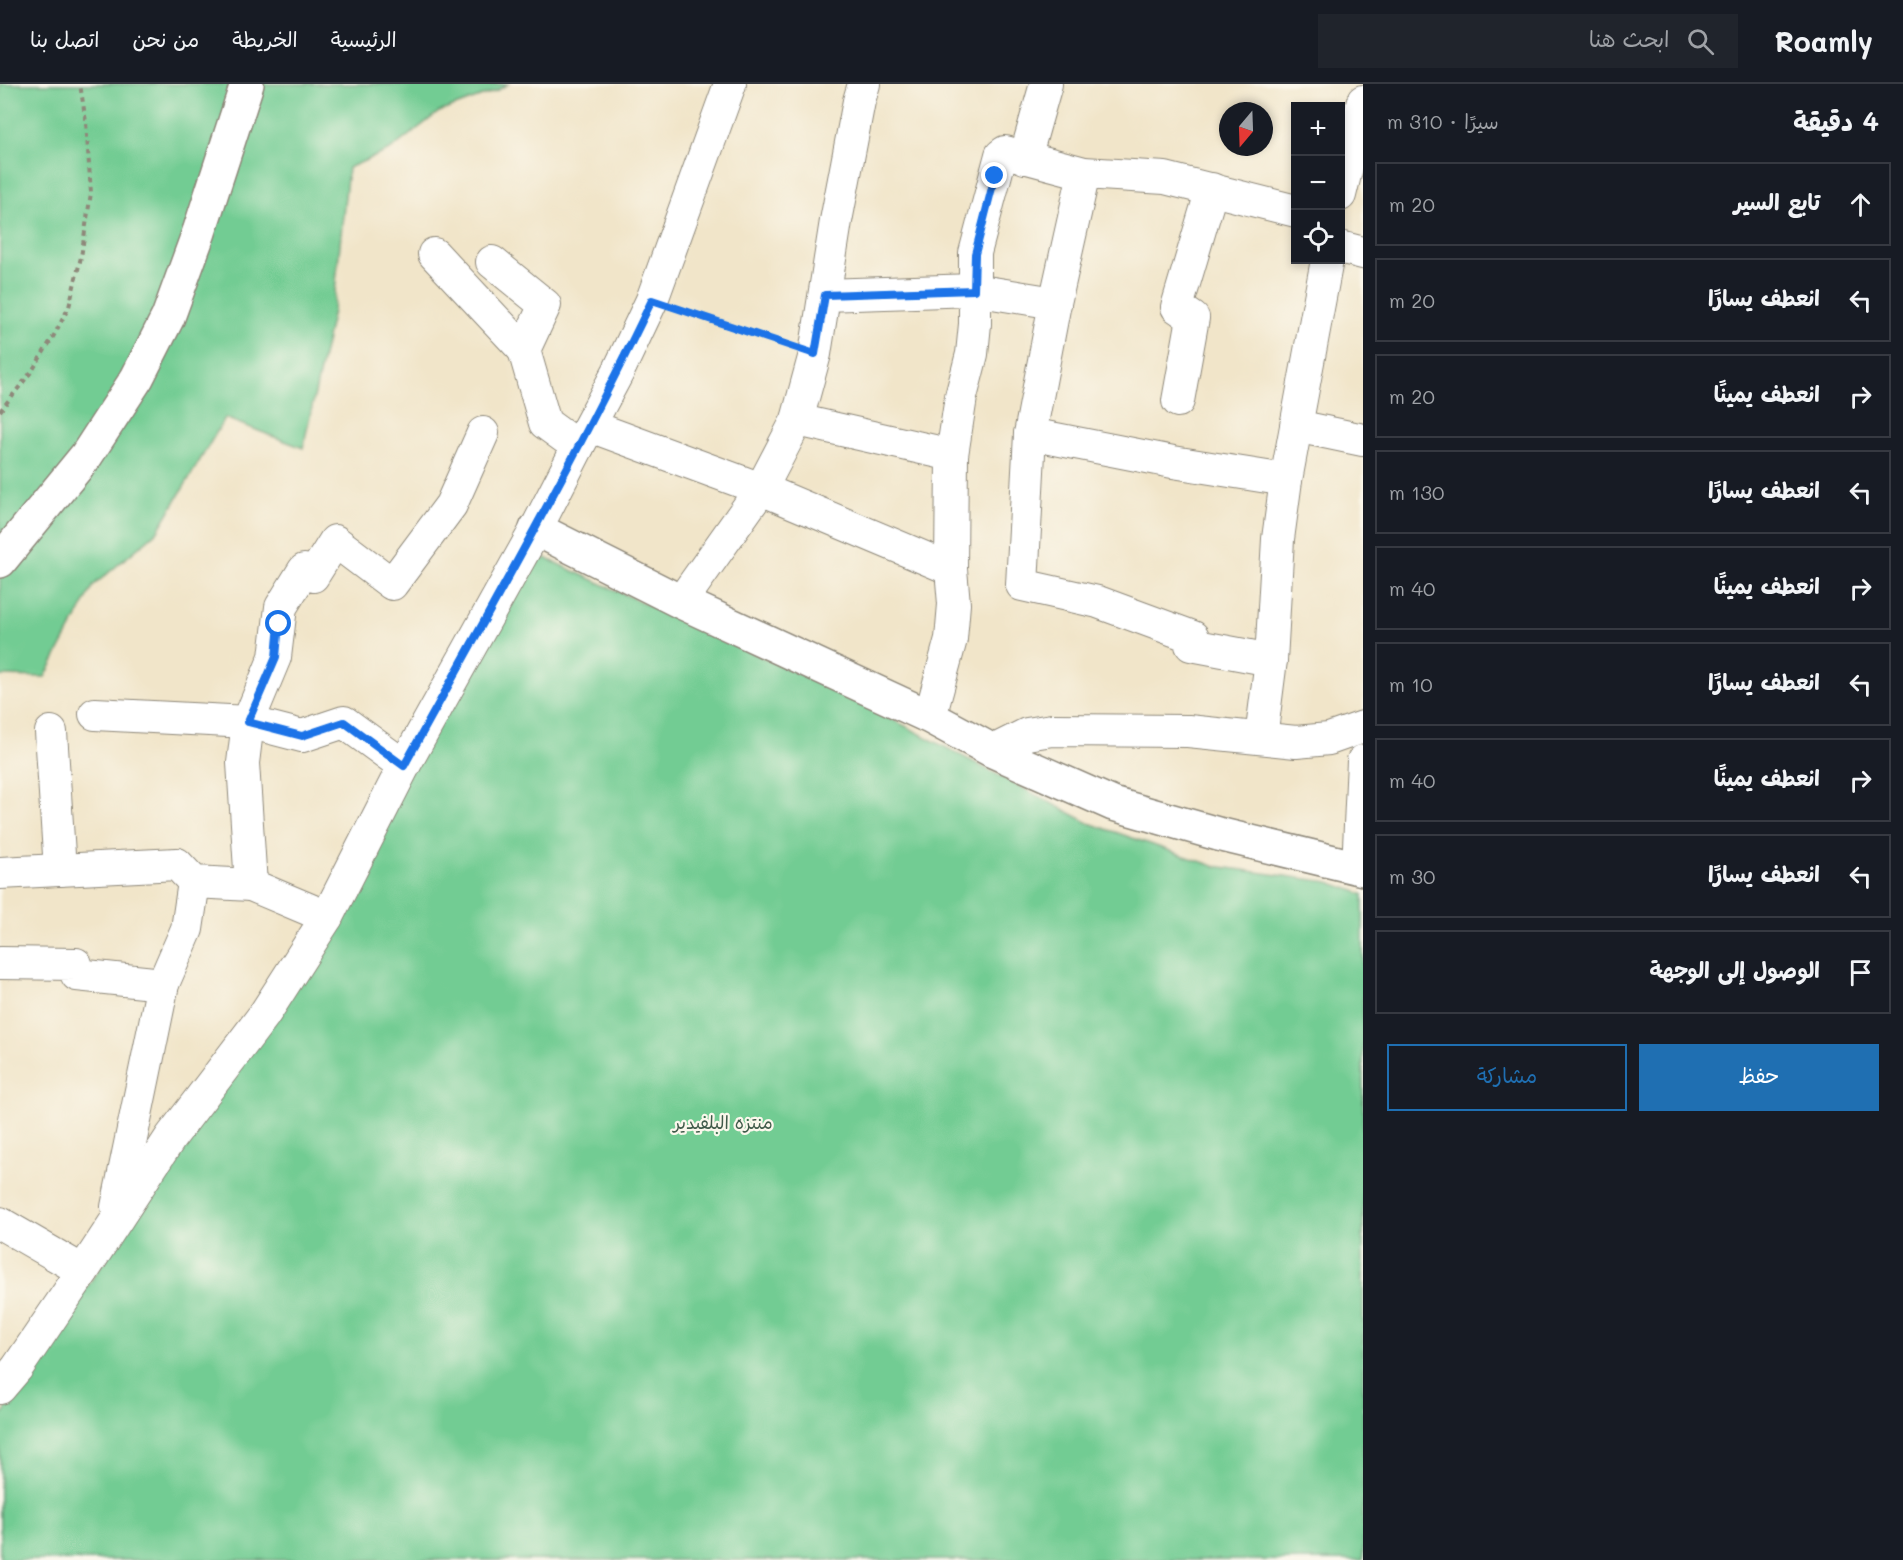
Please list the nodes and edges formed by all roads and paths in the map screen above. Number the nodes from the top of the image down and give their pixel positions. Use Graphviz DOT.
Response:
graph roads {
  1 [pos="80,84"];
  2 [pos="247,84"];
  3 [pos="730,84"];
  4 [pos="864,84"];
  5 [pos="1046,84"];
  6 [pos="1363,101"];
  7 [pos="1025,158"];
  8 [pos="1084,173"];
  9 [pos="1345,178"];
  10 [pos="1212,189"];
  11 [pos="1292,210"];
  12 [pos="1345,248"];
  13 [pos="1363,253"];
  14 [pos="434,254"];
  15 [pos="492,262"];
  16 [pos="1326,264"];
  17 [pos="974,290"];
  18 [pos="825,295"];
  19 [pos="652,300"];
  20 [pos="1055,303"];
  21 [pos="524,350"];
  22 [pos="815,354"];
  23 [pos="1178,401"];
  24 [pos="0,411"];
  25 [pos="797,420"];
  26 [pos="1296,426"];
  27 [pos="483,433"];
  28 [pos="1030,434"];
  29 [pos="584,436"];
  30 [pos="1363,440"];
  31 [pos="952,454"];
  32 [pos="1286,480"];
  33 [pos="761,489"];
  34 [pos="536,529"];
  35 [pos="0,561"];
  36 [pos="951,569"];
  37 [pos="681,602"];
  38 [pos="1271,660"];
  39 [pos="95,714"];
  40 [pos="930,717"];
  41 [pos="248,722"];
  42 [pos="1363,727"];
  43 [pos="51,732"];
  44 [pos="1261,738"];
  45 [pos="993,751"];
  46 [pos="1363,761"];
  47 [pos="404,766"];
  48 [pos="1361,869"];
  49 [pos="60,870"];
  50 [pos="0,873"];
  51 [pos="194,882"];
  52 [pos="250,885"];
  53 [pos="327,916"];
  54 [pos="0,963"];
  55 [pos="163,984"];
  56 [pos="114,1222"];
  57 [pos="0,1223"];
  58 [pos="82,1271"];
  59 [pos="0,1388"];
  1 -- 24 [label="path"];
  2 -- 35 [label="street"];
  3 -- 19 [label="street"];
  4 -- 18 [label="street"];
  5 -- 7 [label="street"];
  6 -- 9 [label="street"];
  7 -- 8 [label="street"];
  7 -- 17 [label="street"];
  8 -- 10 [label="street"];
  8 -- 20 [label="street"];
  10 -- 11 [label="street"];
  10 -- 23 [label="street"];
  12 -- 13 [label="street"];
  14 -- 21 [label="street"];
  15 -- 21 [label="street"];
  16 -- 26 [label="street"];
  17 -- 18 [label="street"];
  17 -- 20 [label="street"];
  17 -- 31 [label="street"];
  18 -- 22 [label="street"];
  19 -- 22 [label="path"];
  19 -- 29 [label="street"];
  20 -- 28 [label="street"];
  21 -- 29 [label="street"];
  22 -- 25 [label="street"];
  25 -- 31 [label="street"];
  25 -- 33 [label="street"];
  26 -- 30 [label="street"];
  26 -- 32 [label="street"];
  27 -- 41 [label="street"];
  28 -- 32 [label="street"];
  28 -- 38 [label="street"];
  29 -- 33 [label="street"];
  29 -- 34 [label="street"];
  31 -- 36 [label="street"];
  32 -- 38 [label="street"];
  33 -- 36 [label="street"];
  33 -- 37 [label="street"];
  34 -- 37 [label="street"];
  34 -- 47 [label="street"];
  36 -- 40 [label="street"];
  37 -- 40 [label="street"];
  38 -- 44 [label="street"];
  39 -- 41 [label="street"];
  40 -- 45 [label="street"];
  41 -- 47 [label="street"];
  41 -- 52 [label="street"];
  42 -- 44 [label="street"];
  43 -- 49 [label="street"];
  44 -- 45 [label="street"];
  45 -- 48 [label="street"];
  46 -- 48 [label="street"];
  47 -- 53 [label="street"];
  49 -- 50 [label="street"];
  49 -- 51 [label="street"];
  51 -- 52 [label="street"];
  51 -- 55 [label="street"];
  52 -- 53 [label="street"];
  53 -- 56 [label="street"];
  54 -- 55 [label="street"];
  55 -- 56 [label="street"];
  56 -- 58 [label="street"];
  57 -- 58 [label="street"];
  58 -- 59 [label="street"];
}
